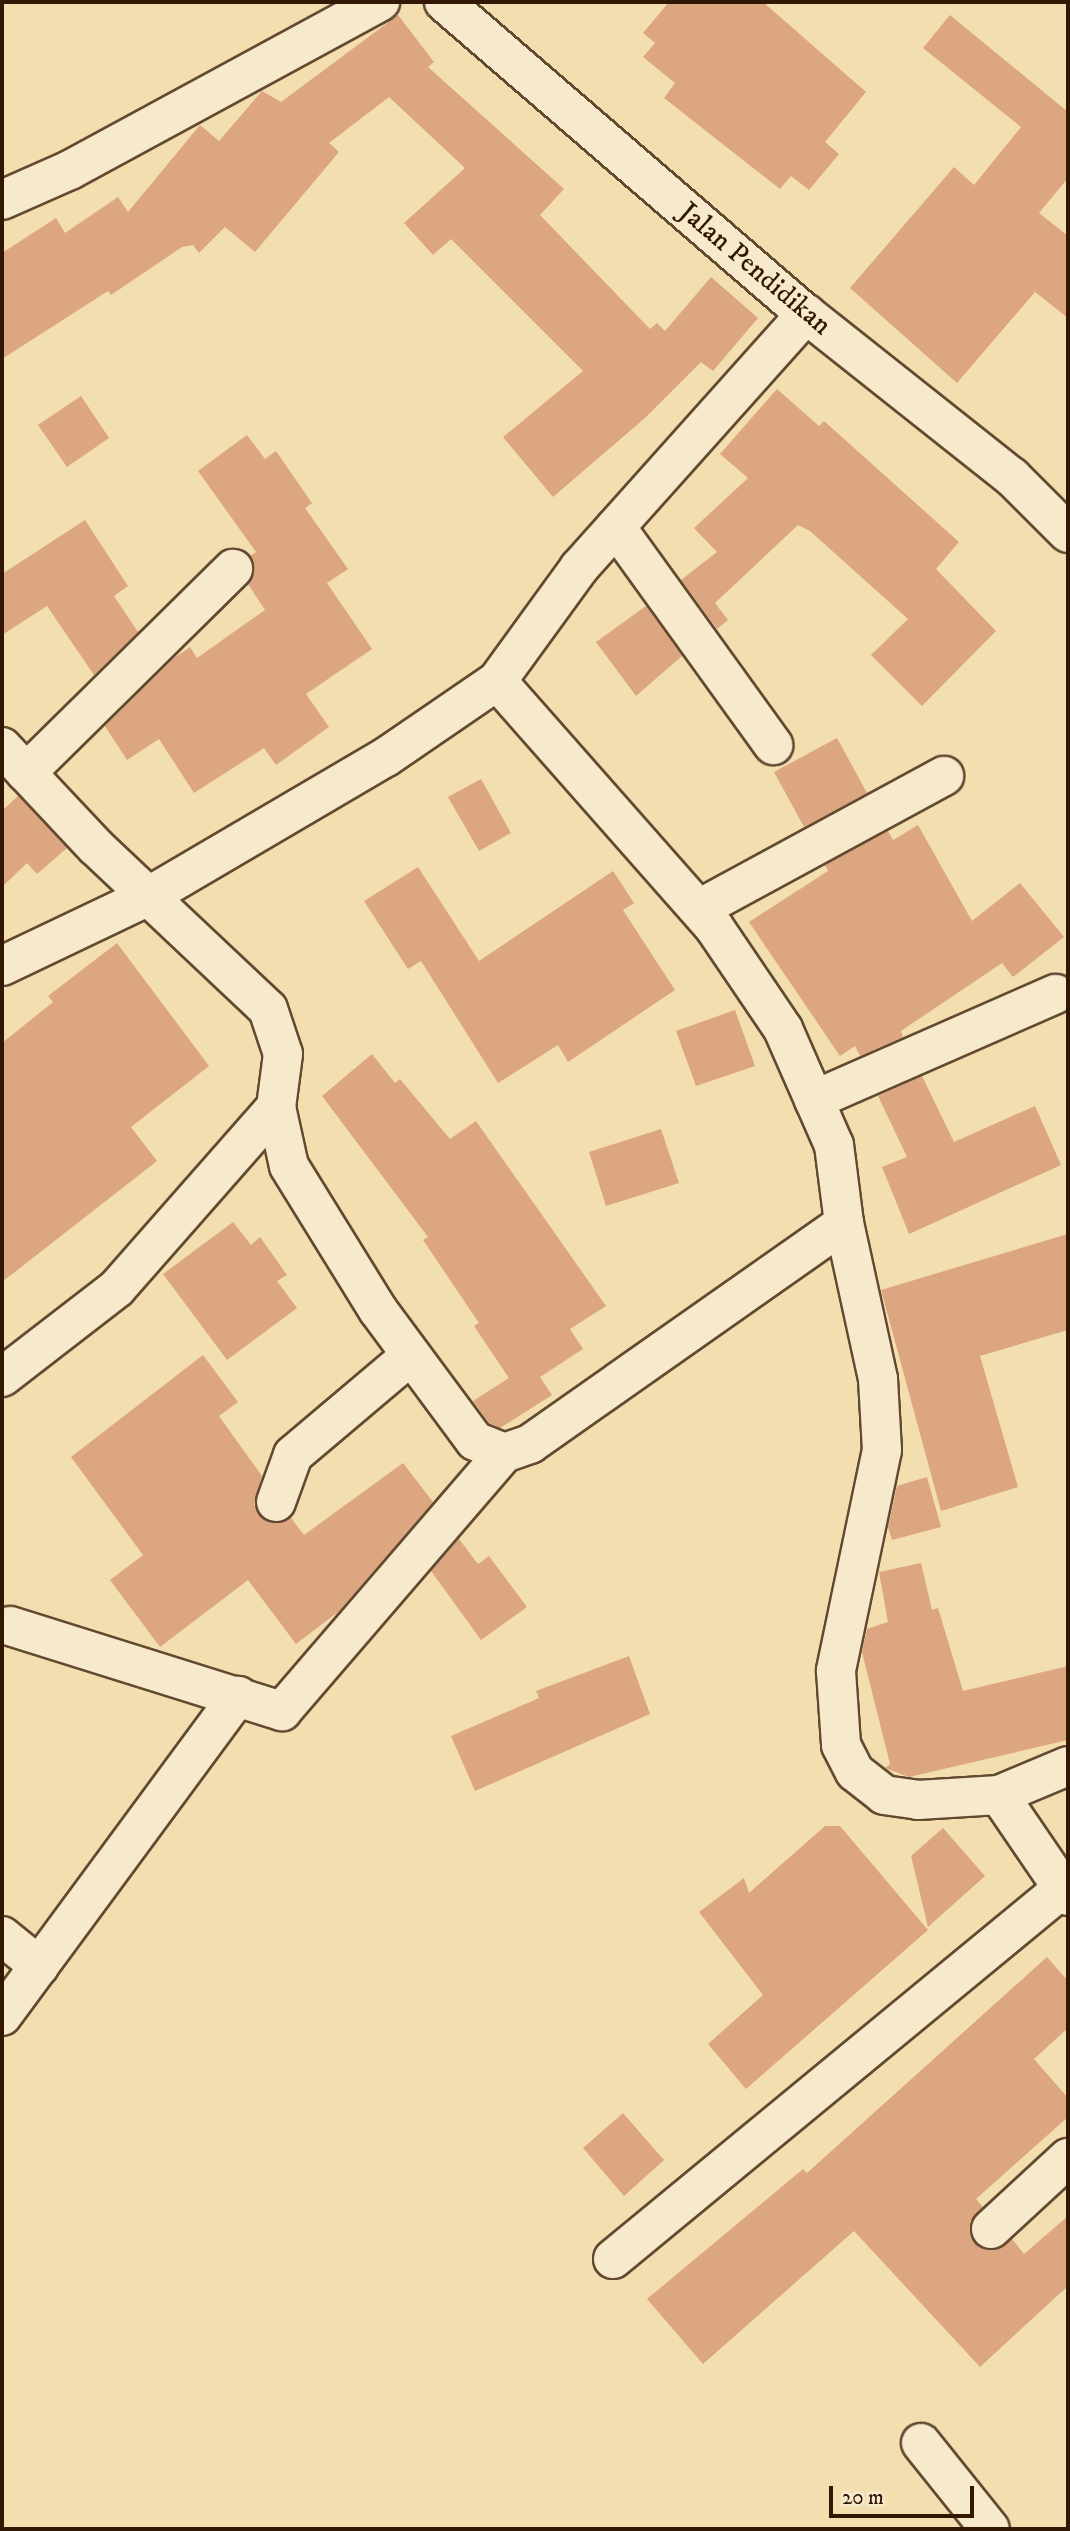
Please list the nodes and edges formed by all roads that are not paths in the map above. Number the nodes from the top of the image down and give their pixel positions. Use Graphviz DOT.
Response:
graph roads {
  1 [pos="380,2"];
  2 [pos="444,2"];
  3 [pos="2,200"];
  4 [pos="806,314"];
  5 [pos="615,527"];
  6 [pos="1068,533"];
  7 [pos="233,569"];
  8 [pos="497,681"];
  9 [pos="773,745"];
  10 [pos="14,760"];
  11 [pos="944,776"];
  12 [pos="149,896"];
  13 [pos="699,909"];
  14 [pos="2,967"];
  15 [pos="1056,994"];
  16 [pos="814,1100"];
  17 [pos="276,1107"];
  18 [pos="844,1223"];
  19 [pos="410,1356"];
  20 [pos="2,1377"];
  21 [pos="503,1454"];
  22 [pos="276,1502"];
  23 [pos="10,1626"];
  24 [pos="238,1696"];
  25 [pos="1068,1766"];
  26 [pos="999,1794"];
  27 [pos="1065,1892"];
  28 [pos="2,1936"];
  29 [pos="39,1966"];
  30 [pos="2,2016"];
  31 [pos="1068,2158"];
  32 [pos="991,2229"];
  33 [pos="613,2259"];
  34 [pos="921,2443"];
  35 [pos="990,2529"];
  1 -- 3 [label="street"];
  2 -- 4 [label="street, Jalan Pendidikan"];
  4 -- 5 [label="street"];
  4 -- 6 [label="street, Jalan Pendidikan"];
  5 -- 8 [label="street"];
  5 -- 9 [label="street"];
  7 -- 10 [label="street"];
  8 -- 12 [label="street"];
  8 -- 13 [label="street"];
  10 -- 12 [label="street"];
  11 -- 13 [label="street"];
  12 -- 14 [label="street"];
  12 -- 17 [label="street"];
  13 -- 16 [label="street"];
  15 -- 16 [label="street"];
  16 -- 18 [label="street"];
  17 -- 19 [label="street"];
  17 -- 20 [label="street"];
  18 -- 21 [label="street"];
  18 -- 26 [label="street"];
  19 -- 21 [label="street"];
  19 -- 22 [label="street"];
  21 -- 24 [label="street"];
  23 -- 24 [label="street"];
  24 -- 29 [label="street"];
  25 -- 26 [label="street"];
  26 -- 27 [label="street"];
  27 -- 33 [label="street"];
  28 -- 29 [label="street"];
  29 -- 30 [label="street"];
  31 -- 32 [label="street"];
  34 -- 35 [label="street"];
}
